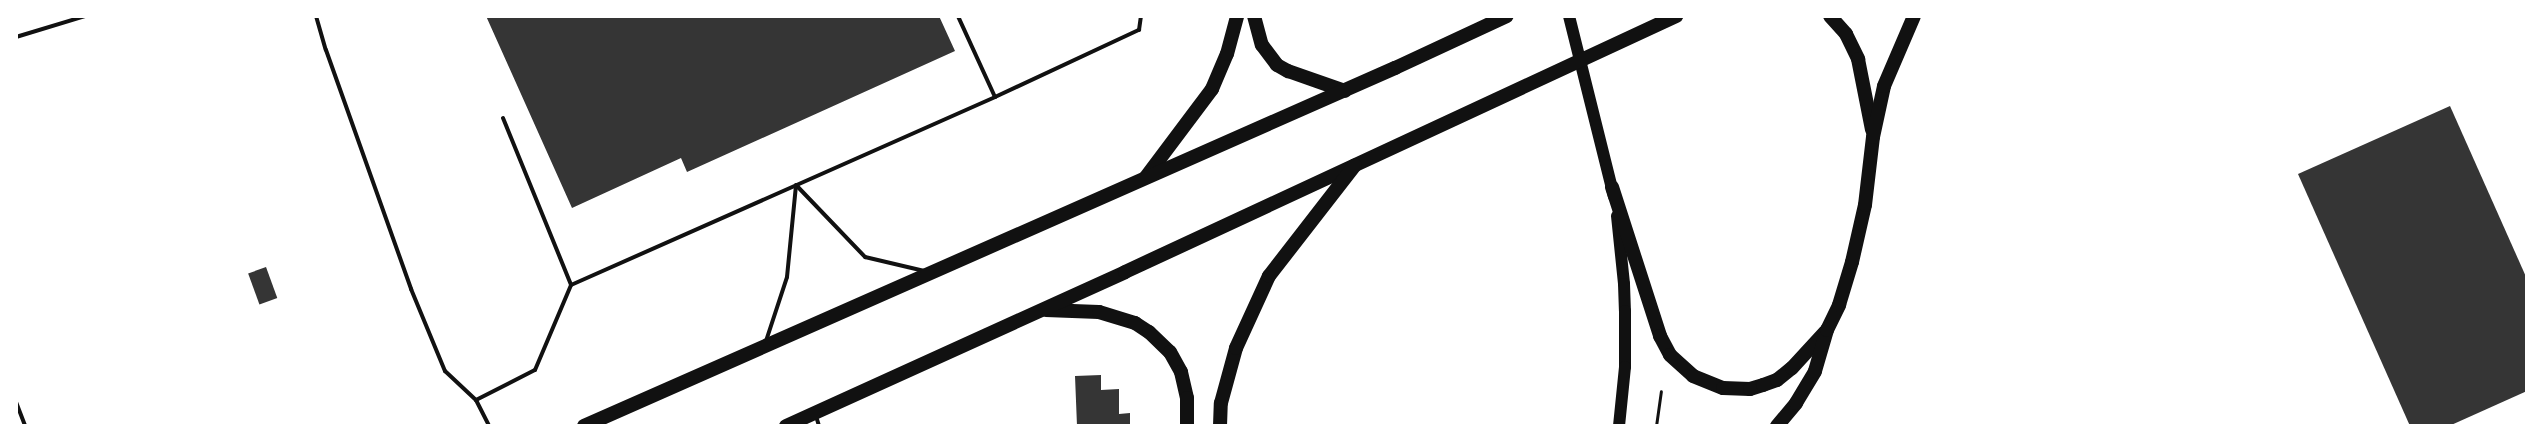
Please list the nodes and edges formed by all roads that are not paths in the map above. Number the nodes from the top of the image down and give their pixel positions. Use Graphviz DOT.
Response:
graph roads {
  1 [pos="85,16"];
  2 [pos="316,16"];
  3 [pos="958,16"];
  4 [pos="1140,16"];
  5 [pos="1237,16"];
  6 [pos="1254,16"];
  7 [pos="1507,16"];
  8 [pos="1569,16"];
  9 [pos="1676,16"];
  10 [pos="1830,16"];
  11 [pos="1914,16"];
  12 [pos="16,37"];
  13 [pos="1345,90"];
  14 [pos="994,98"];
  15 [pos="503,118"];
  16 [pos="1873,136"];
  17 [pos="1357,163"];
  18 [pos="1145,178"];
  19 [pos="796,185"];
  20 [pos="1612,187"];
  21 [pos="931,273"];
  22 [pos="571,285"];
  23 [pos="1043,310"];
  24 [pos="1827,330"];
  25 [pos="764,347"];
  26 [pos="476,400"];
  27 [pos="16,402"];
  28 [pos="817,419"];
  29 [pos="25,426"];
  30 [pos="489,426"];
  31 [pos="584,426"];
  32 [pos="786,426"];
  33 [pos="1187,426"];
  34 [pos="1220,426"];
  35 [pos="1620,426"];
  36 [pos="1777,426"];
  1 -- 12 [label="lane"];
  2 -- 26 [label="lane"];
  3 -- 14 [label="lane"];
  4 -- 14 [label="lane"];
  5 -- 18 [label="highway"];
  6 -- 13 [label="highway"];
  7 -- 13 [label="highway"];
  8 -- 20 [label="main road"];
  9 -- 17 [label="highway"];
  10 -- 16 [label="highway"];
  11 -- 16 [label="highway"];
  13 -- 18 [label="highway"];
  14 -- 19 [label="lane"];
  15 -- 22 [label="lane"];
  16 -- 24 [label="highway"];
  17 -- 23 [label="highway"];
  17 -- 34 [label="highway"];
  18 -- 21 [label="highway"];
  19 -- 21 [label="lane"];
  19 -- 22 [label="lane"];
  19 -- 25 [label="lane"];
  20 -- 24 [label="highway"];
  20 -- 35 [label="main road"];
  21 -- 25 [label="highway"];
  22 -- 26 [label="lane"];
  23 -- 28 [label="highway"];
  23 -- 33 [label="highway"];
  24 -- 36 [label="highway"];
  25 -- 31 [label="highway"];
  26 -- 30 [label="lane"];
  27 -- 29 [label="lane"];
  28 -- 32 [label="highway"];
}
